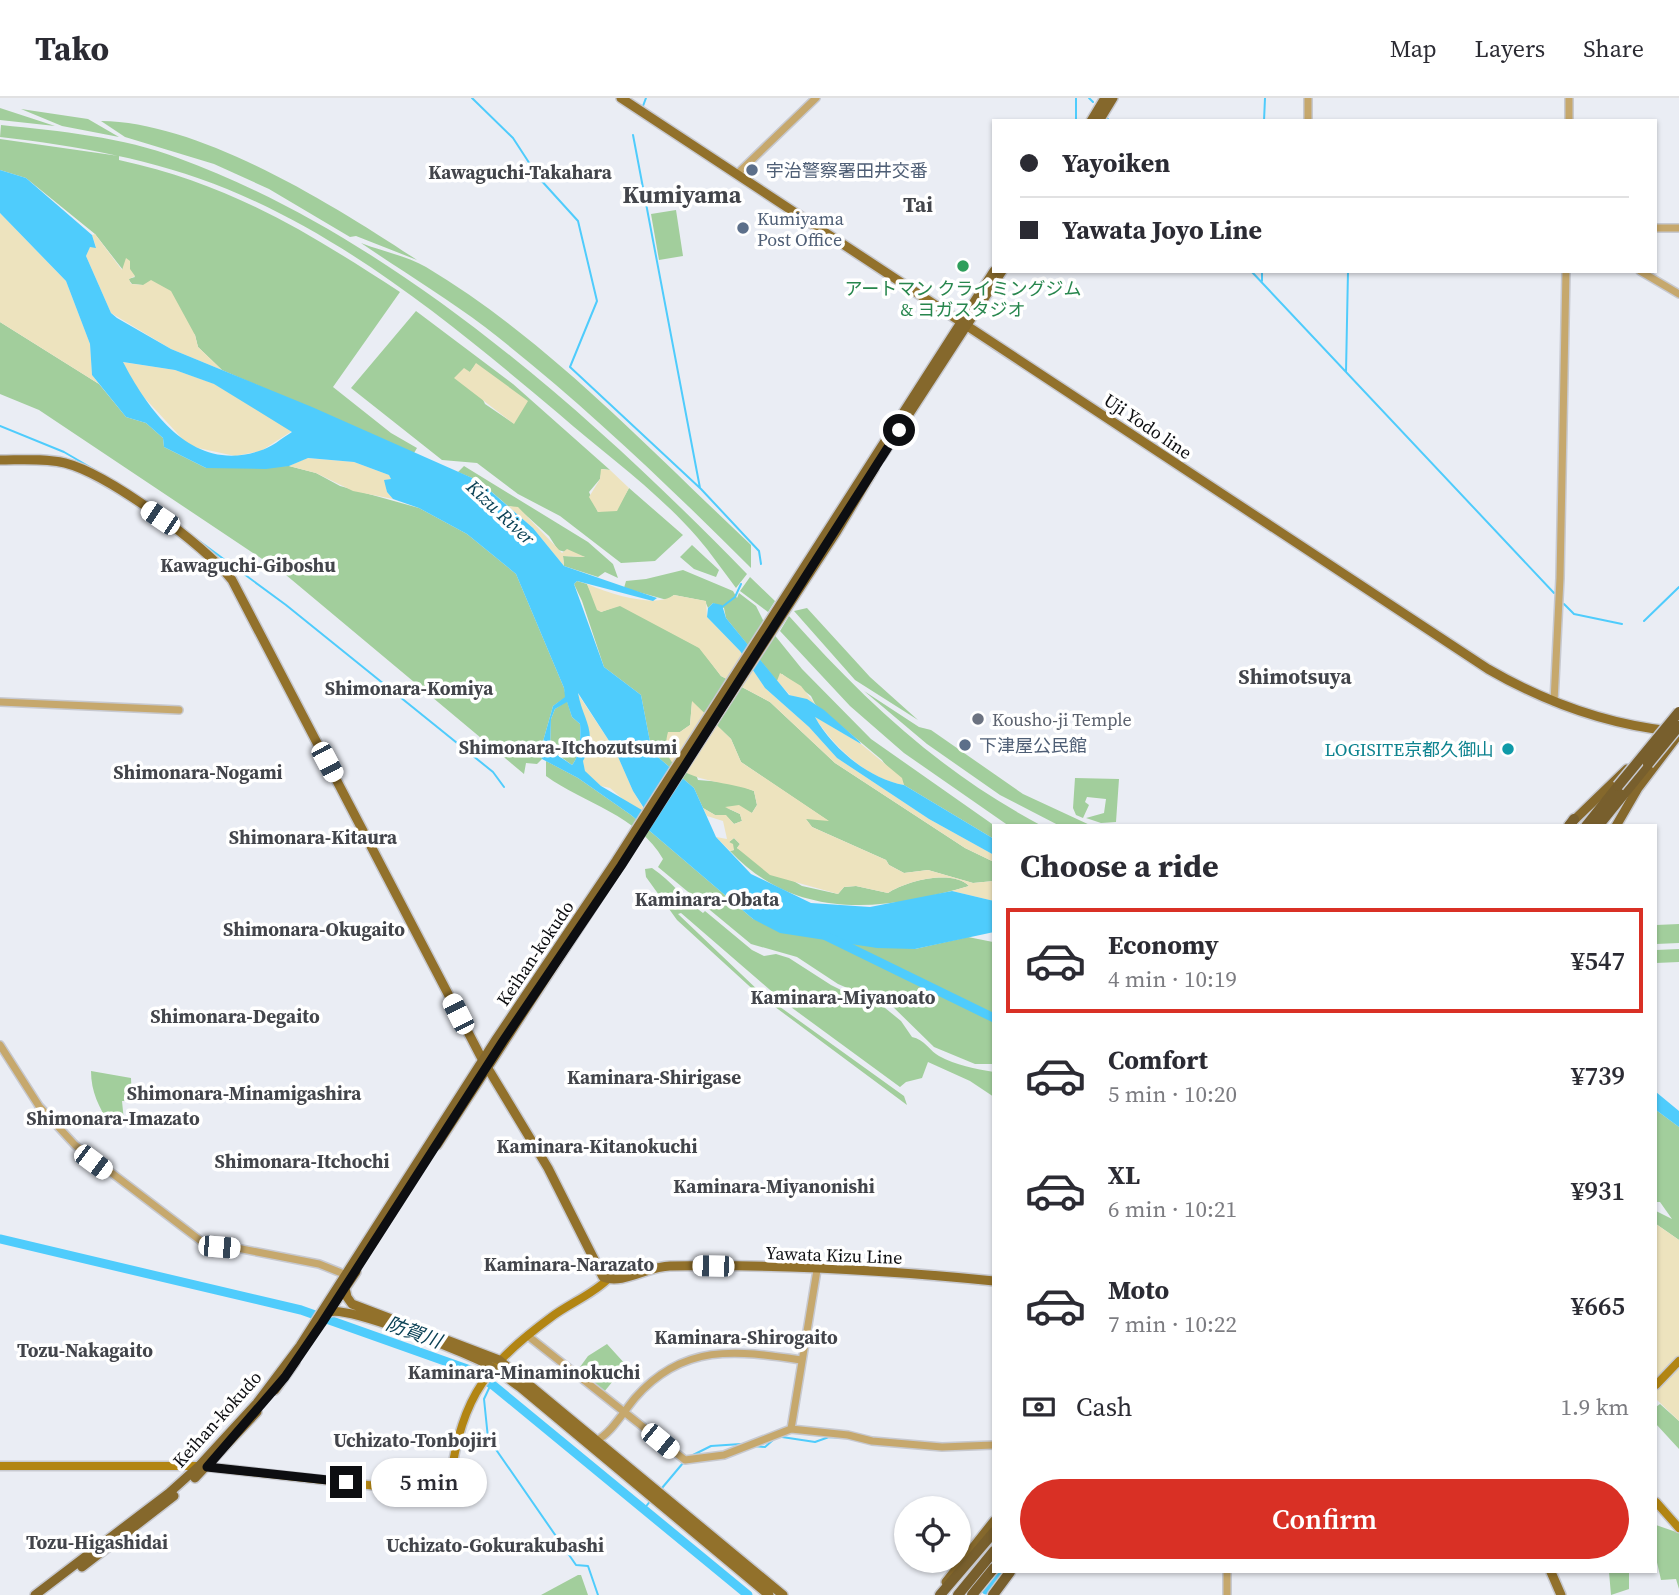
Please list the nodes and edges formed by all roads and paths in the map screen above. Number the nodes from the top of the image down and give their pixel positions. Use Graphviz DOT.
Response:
graph roads {
  1 [pos="621,98"];
  2 [pos="816,98"];
  3 [pos="1113,98"];
  4 [pos="1308,98"];
  5 [pos="1569,98"];
  6 [pos="1101,110"];
  7 [pos="1308,119"];
  8 [pos="1569,119"];
  9 [pos="737,174"];
  10 [pos="1657,228"];
  11 [pos="1679,228"];
  12 [pos="993,273"];
  13 [pos="1001,273"];
  14 [pos="1566,273"];
  15 [pos="1643,273"];
  16 [pos="1679,294"];
  17 [pos="964,323"];
  18 [pos="0,460"];
  19 [pos="0,702"];
  20 [pos="1554,702"];
  21 [pos="1679,705"];
  22 [pos="179,710"];
  23 [pos="1679,712"];
  24 [pos="1679,726"];
  25 [pos="1658,730"];
  26 [pos="1679,733"];
  27 [pos="1571,824"];
  28 [pos="1588,824"];
  29 [pos="1600,824"];
  30 [pos="1617,824"];
  31 [pos="0,1045"];
  32 [pos="485,1064"];
  33 [pos="817,1270"];
  34 [pos="349,1276"];
  35 [pos="608,1279"];
  36 [pos="992,1281"];
  37 [pos="345,1288"];
  38 [pos="326,1312"];
  39 [pos="528,1336"];
  40 [pos="801,1360"];
  41 [pos="1679,1361"];
  42 [pos="493,1367"];
  43 [pos="1657,1384"];
  44 [pos="623,1412"];
  45 [pos="791,1429"];
  46 [pos="581,1439"];
  47 [pos="598,1441"];
  48 [pos="992,1445"];
  49 [pos="0,1466"];
  50 [pos="203,1467"];
  51 [pos="1657,1503"];
  52 [pos="992,1524"];
  53 [pos="1679,1528"];
  54 [pos="992,1534"];
  55 [pos="992,1552"];
  56 [pos="992,1570"];
  57 [pos="1012,1573"];
  58 [pos="1227,1573"];
  59 [pos="1551,1573"];
  60 [pos="35,1595"];
  61 [pos="44,1595"];
  62 [pos="769,1595"];
  63 [pos="783,1595"];
  64 [pos="939,1595"];
  65 [pos="958,1595"];
  66 [pos="972,1595"];
  67 [pos="993,1595"];
  68 [pos="1227,1595"];
  69 [pos="1561,1595"];
  1 -- 9 [label="main road, Uji Yodo line"];
  2 -- 9 [label="street"];
  3 -- 6 [label="highway"];
  4 -- 7 [label="street"];
  5 -- 8 [label="street"];
  9 -- 17 [label="main road, Uji Yodo line"];
  10 -- 11 [label="street"];
  12 -- 17 [label="highway, Keihan-kokudo"];
  13 -- 17 [label="highway, Keihan-kokudo"];
  14 -- 20 [label="street"];
  15 -- 16 [label="street"];
  17 -- 20 [label="main road, Uji Yodo line"];
  17 -- 32 [label="highway, Keihan-kokudo"];
  18 -- 32 [label="main road"];
  19 -- 22 [label="street"];
  20 -- 25 [label="main road, Uji Yodo line"];
  21 -- 25 [label="highway"];
  23 -- 28 [label="highway, bridge"];
  24 -- 29 [label="highway, bridge"];
  25 -- 26 [label="main road, Uji Yodo line"];
  25 -- 27 [label="highway"];
  26 -- 30 [label="highway"];
  31 -- 34 [label="street"];
  32 -- 34 [label="highway, Keihan-kokudo"];
  32 -- 35 [label="main road"];
  33 -- 35 [label="main road, Yawata Kizu Line"];
  33 -- 36 [label="main road, Yawata Kizu Line"];
  33 -- 40 [label="street"];
  34 -- 37 [label="highway, Keihan-kokudo"];
  34 -- 38 [label="highway, Keihan-kokudo"];
  35 -- 39 [label="main road"];
  37 -- 38 [label="highway, Keihan-kokudo"];
  37 -- 42 [label="main road"];
  38 -- 42 [label="main road"];
  38 -- 50 [label="highway, Keihan-kokudo"];
  39 -- 42 [label="main road"];
  39 -- 44 [label="street"];
  40 -- 44 [label="street"];
  40 -- 45 [label="street"];
  41 -- 43 [label="main road"];
  42 -- 46 [label="main road"];
  42 -- 47 [label="main road"];
  42 -- 50 [label="main road"];
  44 -- 45 [label="street"];
  44 -- 47 [label="street"];
  45 -- 48 [label="street"];
  46 -- 47 [label="street"];
  46 -- 62 [label="main road"];
  47 -- 63 [label="main road"];
  49 -- 50 [label="main road"];
  50 -- 60 [label="highway, Keihan-kokudo"];
  50 -- 61 [label="highway, Keihan-kokudo"];
  51 -- 53 [label="main road"];
  52 -- 64 [label="highway"];
  54 -- 64 [label="highway"];
  55 -- 65 [label="highway"];
  56 -- 66 [label="highway"];
  57 -- 67 [label="highway"];
  58 -- 68 [label="street"];
  59 -- 69 [label="main road"];
}
